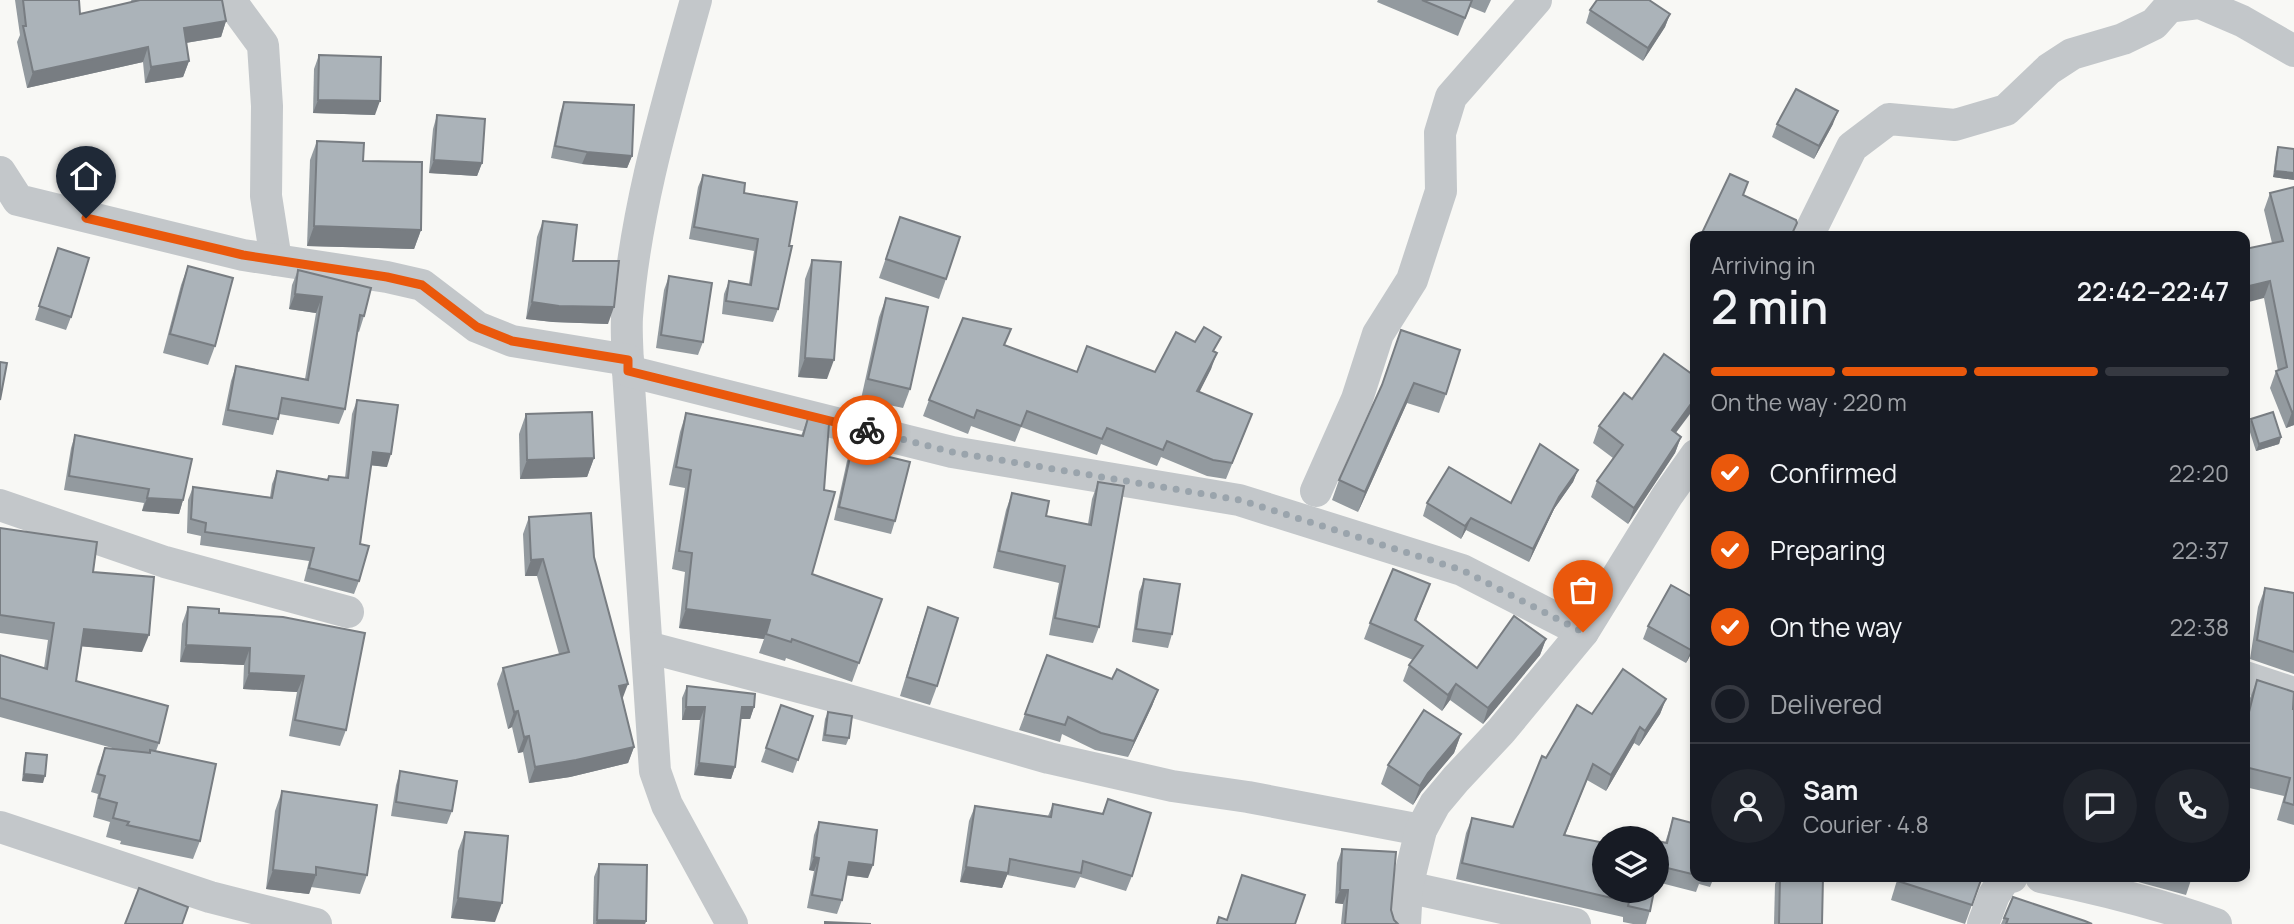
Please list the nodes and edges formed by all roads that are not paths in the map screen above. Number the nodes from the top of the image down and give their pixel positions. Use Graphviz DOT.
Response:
graph roads {
  1 [pos="230,0"];
  2 [pos="696,0"];
  3 [pos="1536,0"];
  4 [pos="2294,51"];
  5 [pos="0,172"];
  6 [pos="9,198"];
  7 [pos="1810,231"];
  8 [pos="276,260"];
  9 [pos="628,365"];
  10 [pos="1690,463"];
  11 [pos="1316,491"];
  12 [pos="0,505"];
  13 [pos="348,612"];
  14 [pos="1583,632"];
  15 [pos="647,647"];
  16 [pos="2250,679"];
  17 [pos="2294,693"];
  18 [pos="0,827"];
  19 [pos="1422,830"];
  20 [pos="2002,882"];
  21 [pos="2061,882"];
  22 [pos="1407,887"];
  23 [pos="207,911"];
  24 [pos="316,924"];
  25 [pos="732,924"];
  26 [pos="1405,924"];
  27 [pos="1575,924"];
  28 [pos="1983,924"];
  29 [pos="2216,924"];
  1 -- 8 [label="street"];
  2 -- 9 [label="street"];
  3 -- 11 [label="street"];
  4 -- 7 [label="street"];
  5 -- 6 [label="street"];
  6 -- 8 [label="street"];
  8 -- 9 [label="street"];
  9 -- 14 [label="street"];
  9 -- 15 [label="street"];
  10 -- 14 [label="street"];
  12 -- 13 [label="street"];
  14 -- 19 [label="street"];
  15 -- 19 [label="street"];
  15 -- 25 [label="street"];
  16 -- 17 [label="street"];
  18 -- 23 [label="street"];
  19 -- 22 [label="street"];
  20 -- 28 [label="street"];
  21 -- 29 [label="street"];
  22 -- 26 [label="street"];
  22 -- 27 [label="street"];
  23 -- 24 [label="street"];
}
